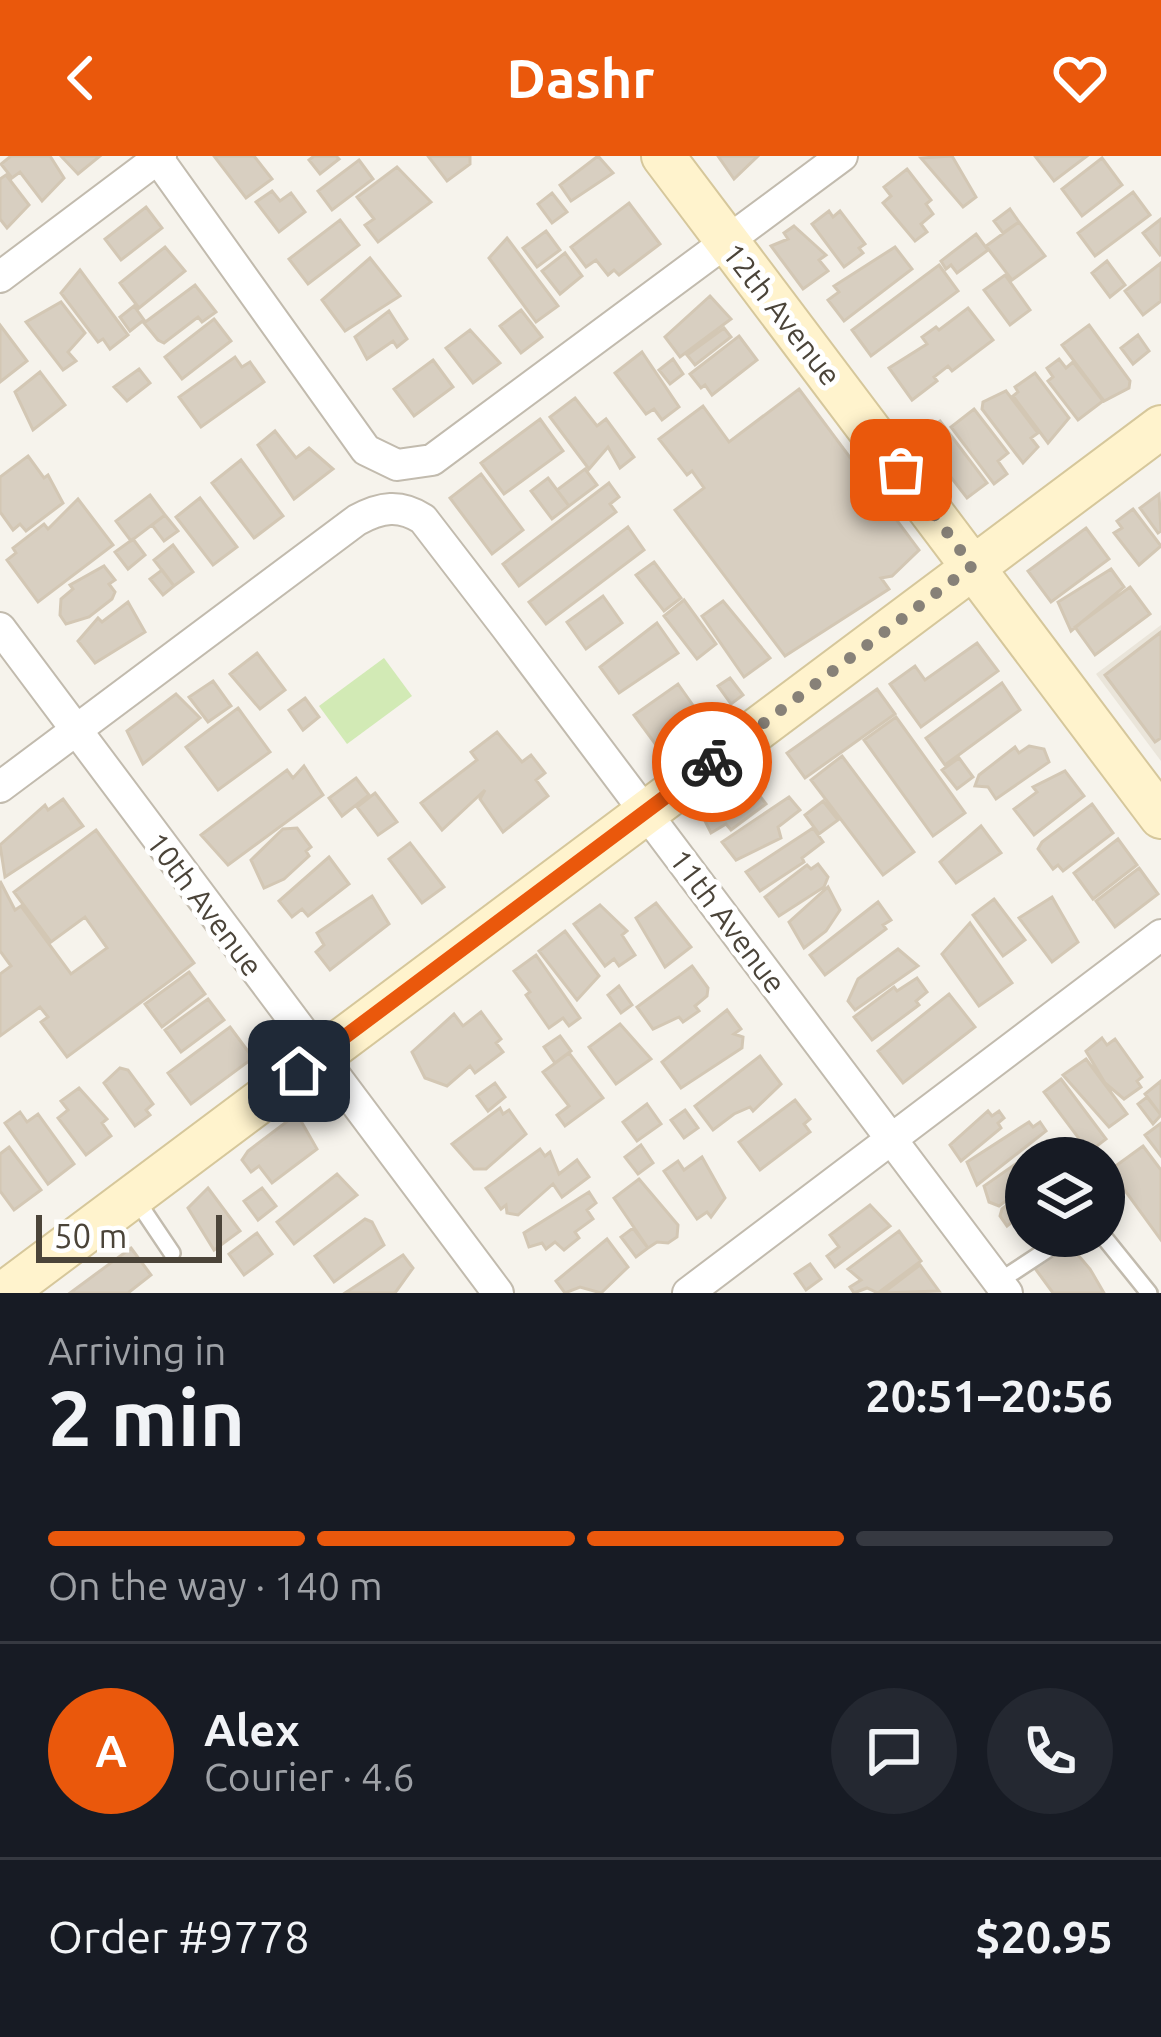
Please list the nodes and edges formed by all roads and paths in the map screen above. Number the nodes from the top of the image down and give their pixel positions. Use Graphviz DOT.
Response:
graph roads {
  1 [pos="663,156"];
  2 [pos="842,156"];
  3 [pos="158,157"];
  4 [pos="728,242"];
  5 [pos="0,277"];
  6 [pos="1161,427"];
  7 [pos="972,566"];
  8 [pos="0,628"];
  9 [pos="77,730"];
  10 [pos="0,788"];
  11 [pos="646,812"];
  12 [pos="1161,818"];
  13 [pos="1161,935"];
  14 [pos="319,1057"];
  15 [pos="890,1139"];
  16 [pos="134,1196"];
  17 [pos="172,1253"];
  18 [pos="1041,1257"];
  19 [pos="1120,1257"];
  20 [pos="1002,1287"];
  21 [pos="490,1290"];
  22 [pos="4,1293"];
  23 [pos="688,1293"];
  24 [pos="1149,1293"];
  1 -- 4 [label="street, 12th Avenue"];
  2 -- 4 [label="street"];
  3 -- 4 [label="street"];
  3 -- 5 [label="street"];
  4 -- 7 [label="street, 12th Avenue"];
  6 -- 7 [label="street"];
  7 -- 11 [label="street"];
  7 -- 12 [label="street, 12th Avenue"];
  8 -- 9 [label="street, 10th Avenue"];
  9 -- 10 [label="street"];
  9 -- 11 [label="street, 11th Avenue"];
  9 -- 14 [label="street, 10th Avenue"];
  11 -- 14 [label="street"];
  11 -- 15 [label="street, 11th Avenue"];
  13 -- 15 [label="street"];
  14 -- 16 [label="street"];
  14 -- 21 [label="street, 10th Avenue"];
  15 -- 20 [label="street, 11th Avenue"];
  15 -- 23 [label="street"];
  16 -- 17 [label="lane"];
  16 -- 22 [label="street"];
  18 -- 20 [label="lane"];
  19 -- 24 [label="lane"];
}
